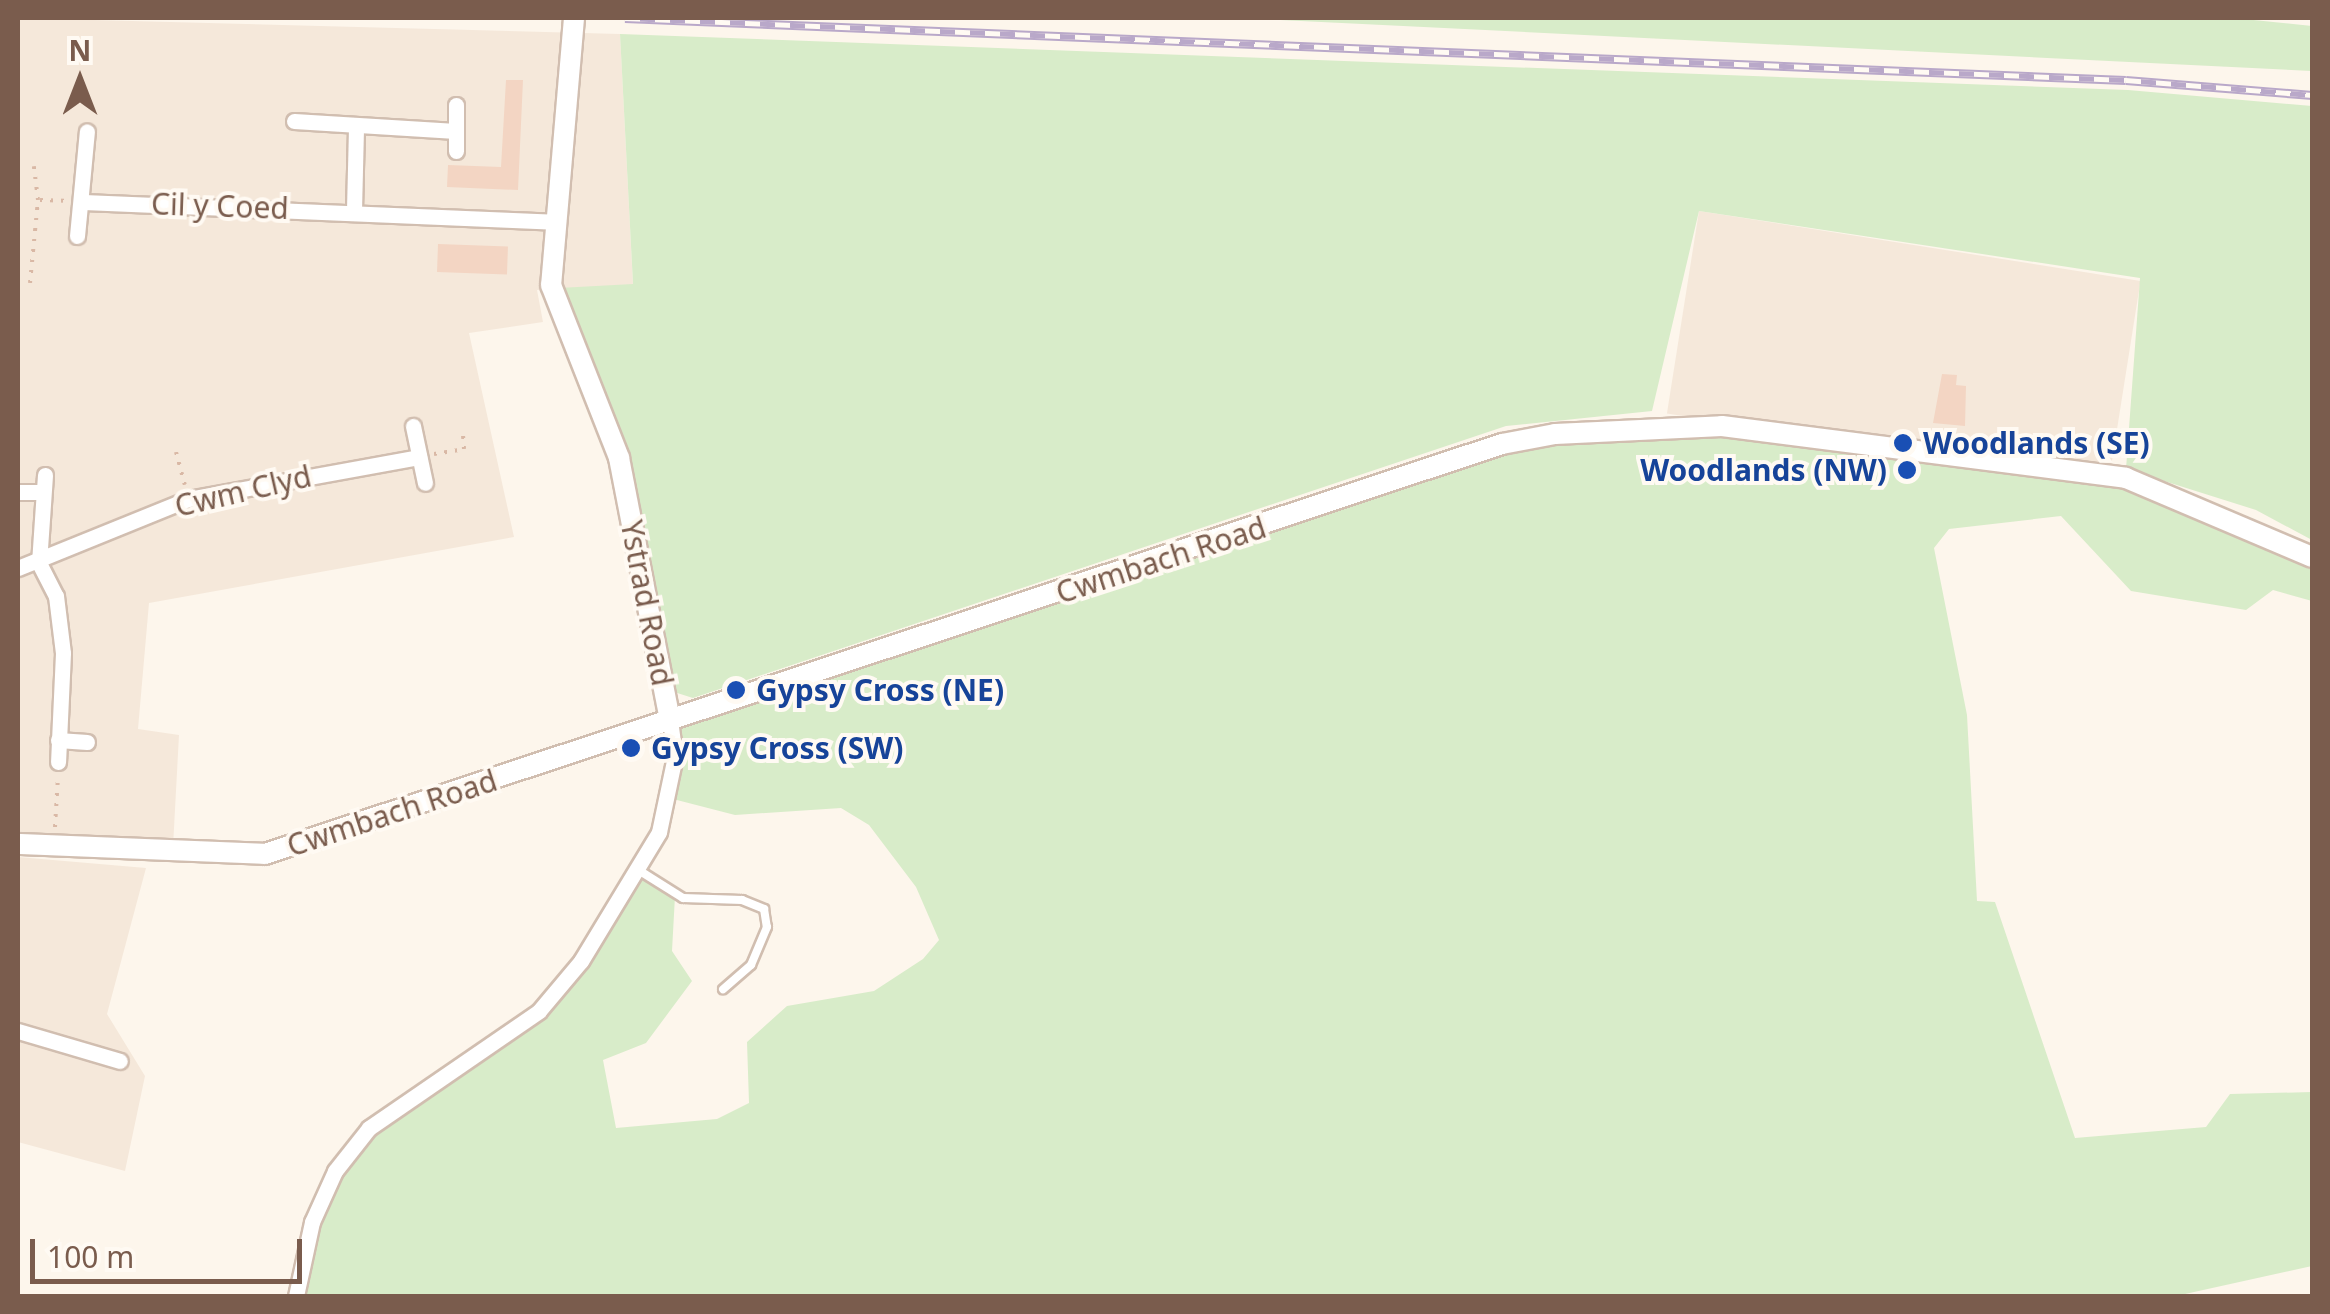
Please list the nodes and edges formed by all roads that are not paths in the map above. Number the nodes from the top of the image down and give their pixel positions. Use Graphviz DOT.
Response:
graph roads {
  1 [pos="574,18"];
  2 [pos="456,105"];
  3 [pos="294,121"];
  4 [pos="356,129"];
  5 [pos="87,131"];
  6 [pos="456,131"];
  7 [pos="456,151"];
  8 [pos="85,202"];
  9 [pos="354,210"];
  10 [pos="554,222"];
  11 [pos="77,236"];
  12 [pos="413,426"];
  13 [pos="419,456"];
  14 [pos="45,475"];
  15 [pos="425,483"];
  16 [pos="18,492"];
  17 [pos="40,492"];
  18 [pos="2312,557"];
  19 [pos="39,563"];
  20 [pos="18,568"];
  21 [pos="670,720"];
  22 [pos="58,740"];
  23 [pos="87,742"];
  24 [pos="58,762"];
  25 [pos="18,844"];
  26 [pos="640,871"];
  27 [pos="723,989"];
  28 [pos="18,1031"];
  29 [pos="120,1061"];
  30 [pos="296,1296"];
  1 -- 10 [label="main road, Ystrad Road"];
  2 -- 6 [label="street"];
  3 -- 4 [label="street"];
  4 -- 6 [label="street"];
  4 -- 9 [label="street"];
  5 -- 8 [label="street"];
  6 -- 7 [label="street"];
  8 -- 9 [label="street, Cil y Coed"];
  8 -- 11 [label="street"];
  9 -- 10 [label="street, Cil y Coed"];
  10 -- 21 [label="main road, Ystrad Road"];
  12 -- 13 [label="street"];
  13 -- 15 [label="street"];
  13 -- 19 [label="street, Cwm Clyd"];
  14 -- 17 [label="street"];
  16 -- 17 [label="street"];
  17 -- 19 [label="street"];
  18 -- 21 [label="main road, Cwmbach Road"];
  19 -- 20 [label="street, Cwm Clyd"];
  19 -- 22 [label="street"];
  21 -- 25 [label="main road, Cwmbach Road"];
  21 -- 26 [label="street, Ystrad Road"];
  22 -- 23 [label="street"];
  22 -- 24 [label="street"];
  26 -- 27 [label="lane"];
  26 -- 30 [label="street, Ystrad Road"];
  28 -- 29 [label="street"];
}
